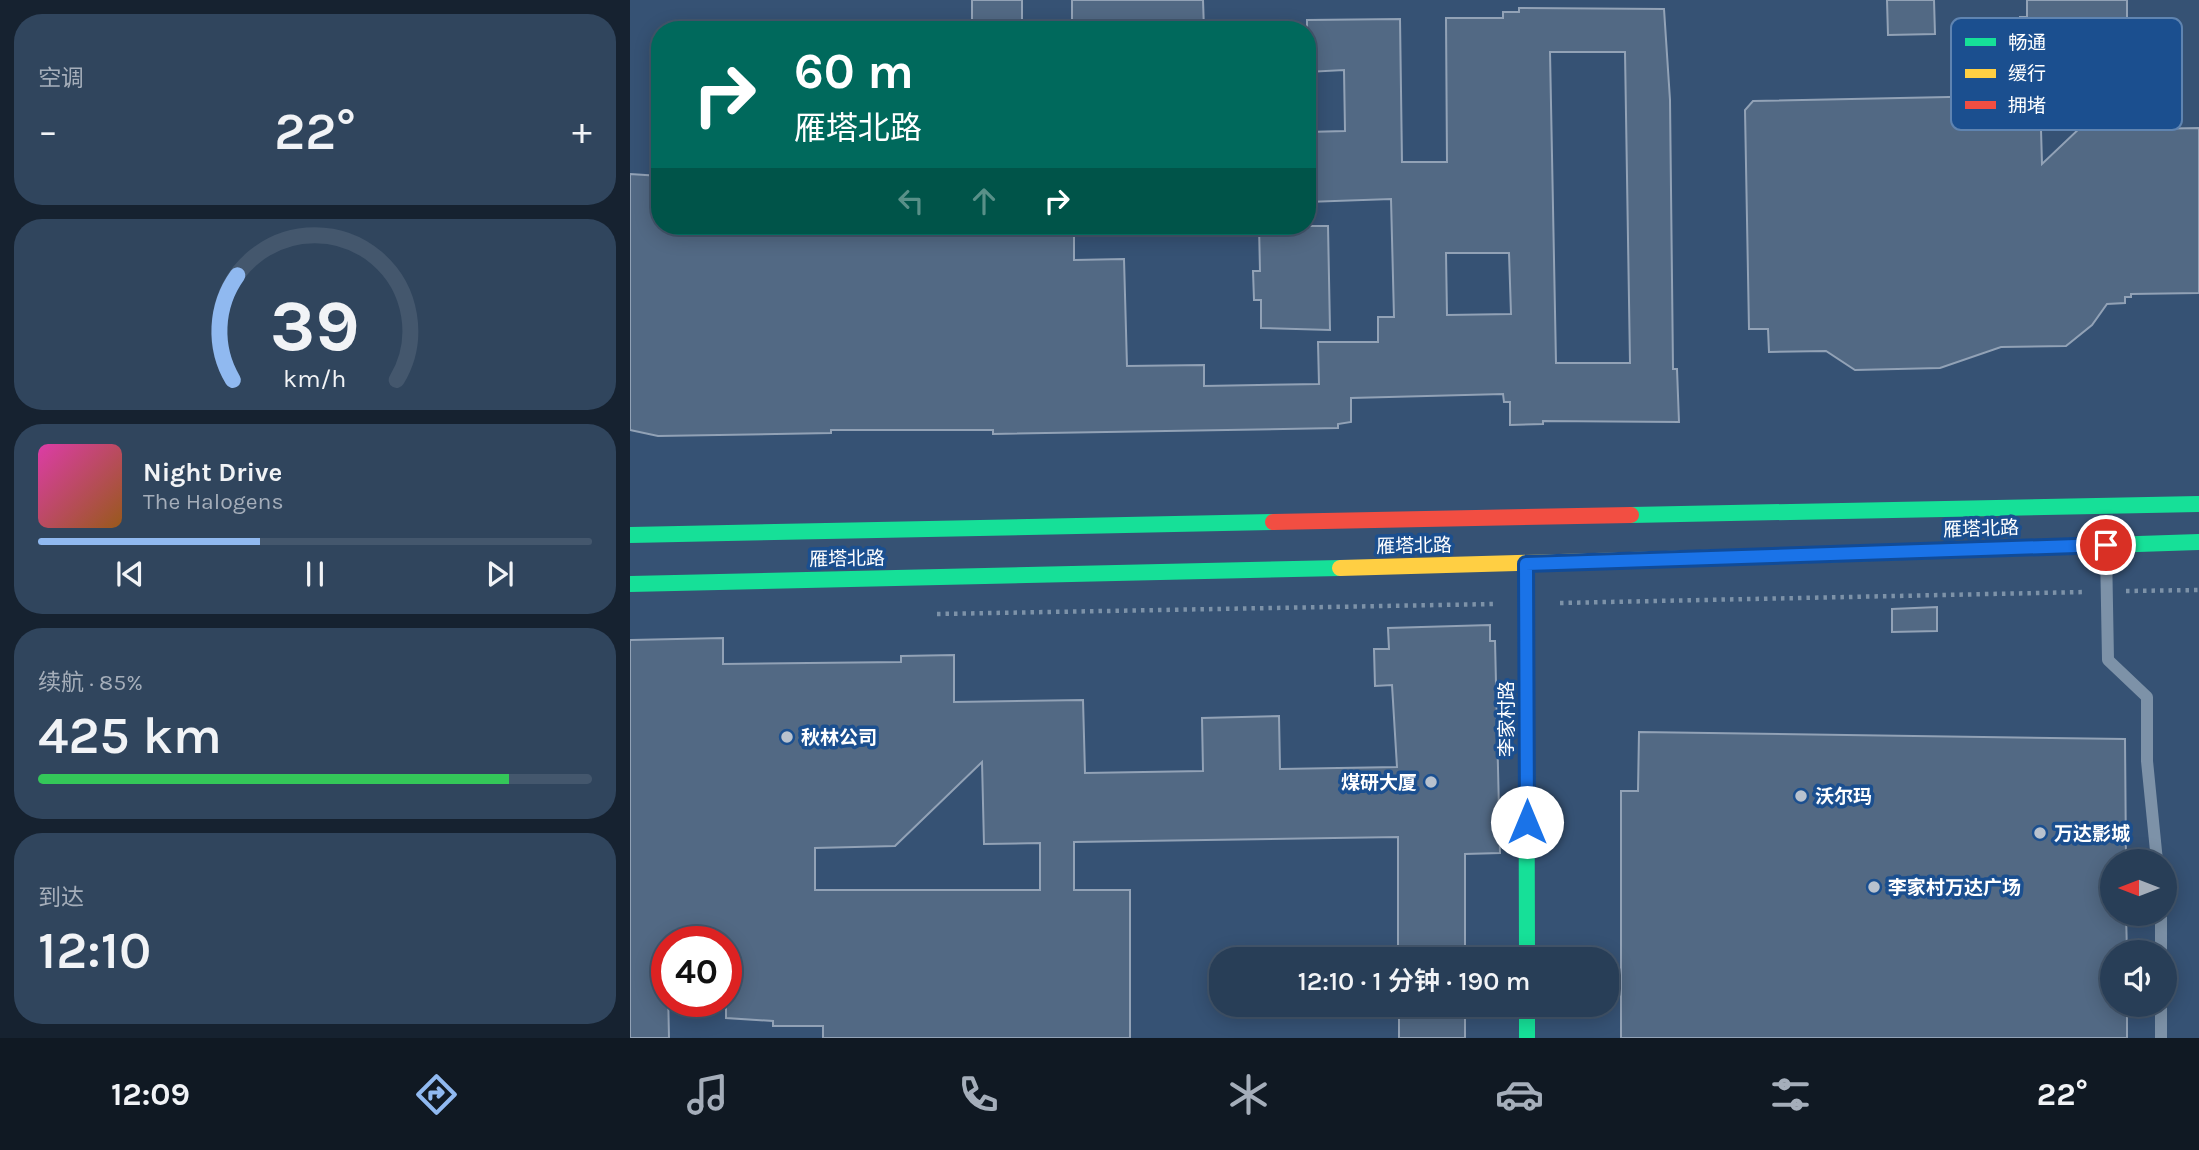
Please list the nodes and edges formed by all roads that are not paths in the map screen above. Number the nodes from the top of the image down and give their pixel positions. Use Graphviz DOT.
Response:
graph roads {
  1 [pos="2199,504"];
  2 [pos="630,535"];
  3 [pos="2199,542"];
  4 [pos="2106,545"];
  5 [pos="1526,564"];
  6 [pos="630,584"];
  7 [pos="2156,849"];
  8 [pos="1527,947"];
  9 [pos="1527,1017"];
  10 [pos="2161,1017"];
  11 [pos="1527,1038"];
  12 [pos="2161,1038"];
  1 -- 2 [label="main road, 雁塔北路"];
  3 -- 4 [label="main road, 雁塔北路"];
  4 -- 5 [label="main road, 雁塔北路"];
  4 -- 7 [label="lane"];
  5 -- 6 [label="main road, 雁塔北路"];
  5 -- 8 [label="main road, 李家村路"];
  9 -- 11 [label="main road"];
  10 -- 12 [label="lane"];
}
